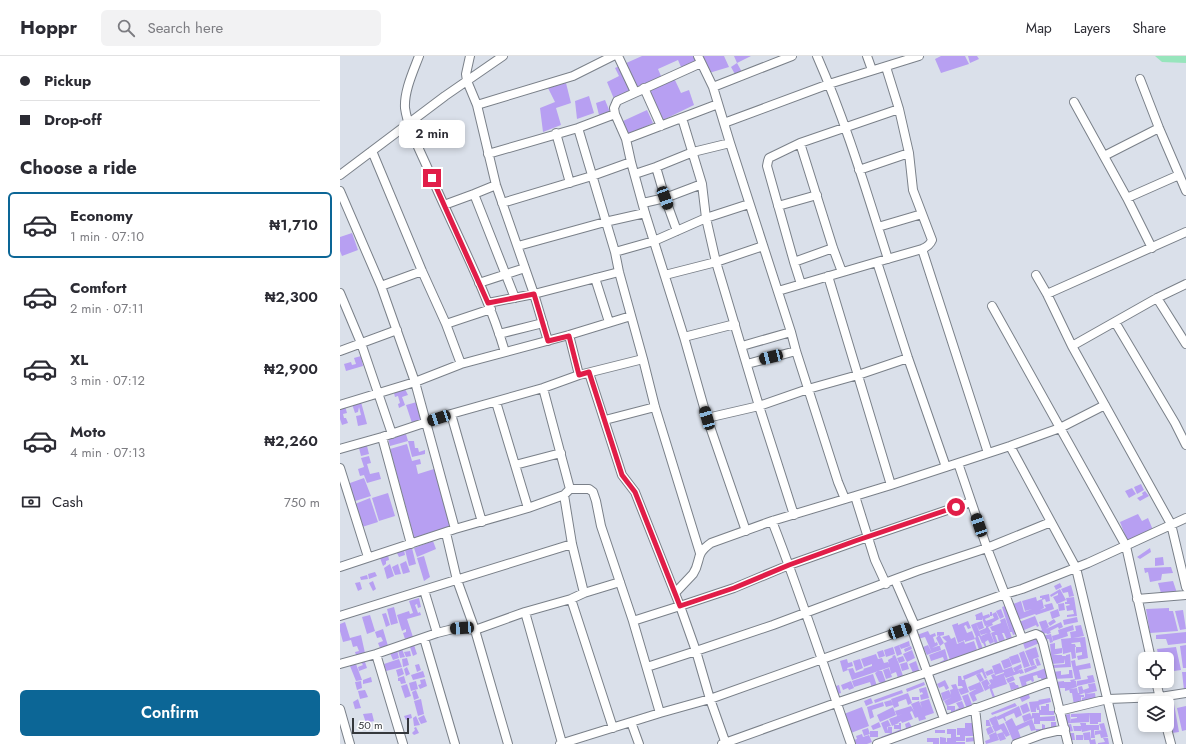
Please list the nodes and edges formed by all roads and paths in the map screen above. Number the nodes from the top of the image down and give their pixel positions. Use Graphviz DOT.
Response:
graph roads {
  1 [pos="419,56"];
  2 [pos="470,56"];
  3 [pos="503,56"];
  4 [pos="613,56"];
  5 [pos="618,56"];
  6 [pos="792,56"];
  7 [pos="817,56"];
  8 [pos="867,56"];
  9 [pos="919,56"];
  10 [pos="700,59"];
  11 [pos="886,67"];
  12 [pos="872,70"];
  13 [pos="1140,79"];
  14 [pos="467,81"];
  15 [pos="829,84"];
  16 [pos="713,87"];
  17 [pos="644,88"];
  18 [pos="635,92"];
  19 [pos="1074,102"];
  20 [pos="718,104"];
  21 [pos="477,105"];
  22 [pos="899,109"];
  23 [pos="615,114"];
  24 [pos="682,118"];
  25 [pos="408,123"];
  26 [pos="724,123"];
  27 [pos="661,126"];
  28 [pos="845,127"];
  29 [pos="578,128"];
  30 [pos="1159,128"];
  31 [pos="556,133"];
  32 [pos="626,139"];
  33 [pos="730,142"];
  34 [pos="800,143"];
  35 [pos="372,151"];
  36 [pos="693,152"];
  37 [pos="909,153"];
  38 [pos="488,154"];
  39 [pos="1104,156"];
  40 [pos="631,162"];
  41 [pos="656,167"];
  42 [pos="859,170"];
  43 [pos="635,174"];
  44 [pos="340,175"];
  45 [pos="1179,175"];
  46 [pos="592,176"];
  47 [pos="570,183"];
  48 [pos="702,184"];
  49 [pos="496,185"];
  50 [pos="340,190"];
  51 [pos="1186,191"];
  52 [pos="474,194"];
  53 [pos="816,195"];
  54 [pos="665,198"];
  55 [pos="1127,198"];
  56 [pos="643,203"];
  57 [pos="502,204"];
  58 [pos="749,204"];
  59 [pos="444,205"];
  60 [pos="778,206"];
  61 [pos="645,213"];
  62 [pos="922,214"];
  63 [pos="706,218"];
  64 [pos="605,222"];
  65 [pos="878,227"];
  66 [pos="677,231"];
  67 [pos="1186,232"];
  68 [pos="654,241"];
  69 [pos="518,246"];
  70 [pos="763,246"];
  71 [pos="833,248"];
  72 [pos="1152,248"];
  73 [pos="922,249"];
  74 [pos="615,252"];
  75 [pos="888,258"];
  76 [pos="716,262"];
  77 [pos="794,262"];
  78 [pos="877,262"];
  79 [pos="525,268"];
  80 [pos="422,270"];
  81 [pos="619,272"];
  82 [pos="842,272"];
  83 [pos="506,274"];
  84 [pos="665,275"];
  85 [pos="1036,275"];
  86 [pos="828,276"];
  87 [pos="595,278"];
  88 [pos="479,283"];
  89 [pos="801,284"];
  90 [pos="1186,284"];
  91 [pos="381,286"];
  92 [pos="778,291"];
  93 [pos="340,293"];
  94 [pos="534,294"];
  95 [pos="1047,294"];
  96 [pos="515,298"];
  97 [pos="1157,298"];
  98 [pos="490,306"];
  99 [pos="992,306"];
  100 [pos="631,316"];
  101 [pos="610,322"];
  102 [pos="1115,322"];
  103 [pos="543,323"];
  104 [pos="446,324"];
  105 [pos="735,324"];
  106 [pos="397,330"];
  107 [pos="791,332"];
  108 [pos="499,334"];
  109 [pos="569,336"];
  110 [pos="684,337"];
  111 [pos="548,341"];
  112 [pos="361,343"];
  113 [pos="1186,344"];
  114 [pos="742,346"];
  115 [pos="1072,346"];
  116 [pos="340,351"];
  117 [pos="796,351"];
  118 [pos="505,352"];
  119 [pos="908,358"];
  120 [pos="643,359"];
  121 [pos="461,364"];
  122 [pos="747,364"];
  123 [pos="589,372"];
  124 [pos="579,375"];
  125 [pos="858,375"];
  126 [pos="415,382"];
  127 [pos="543,388"];
  128 [pos="808,389"];
  129 [pos="378,393"];
  130 [pos="496,402"];
  131 [pos="340,405"];
  132 [pos="1105,405"];
  133 [pos="759,406"];
  134 [pos="655,407"];
  135 [pos="451,414"];
  136 [pos="707,418"];
  137 [pos="605,420"];
  138 [pos="427,423"];
  139 [pos="1060,428"];
  140 [pos="392,434"];
  141 [pos="382,437"];
  142 [pos="1186,445"];
  143 [pos="1010,446"];
  144 [pos="340,449"];
  145 [pos="561,453"];
  146 [pos="988,453"];
  147 [pos="958,463"];
  148 [pos="515,465"];
  149 [pos="946,467"];
  150 [pos="340,468"];
  151 [pos="892,486"];
  152 [pos="567,492"];
  153 [pos="855,496"];
  154 [pos="845,498"];
  155 [pos="971,502"];
  156 [pos="528,508"];
  157 [pos="794,514"];
  158 [pos="1186,518"];
  159 [pos="772,521"];
  160 [pos="482,522"];
  161 [pos="1051,522"];
  162 [pos="1172,524"];
  163 [pos="455,529"];
  164 [pos="746,531"];
  165 [pos="446,533"];
  166 [pos="868,537"];
  167 [pos="411,544"];
  168 [pos="572,544"];
  169 [pos="1126,546"];
  170 [pos="987,548"];
  171 [pos="700,553"];
  172 [pos="368,557"];
  173 [pos="789,565"];
  174 [pos="340,567"];
  175 [pos="1076,568"];
  176 [pos="457,580"];
  177 [pos="895,580"];
  178 [pos="620,582"];
  179 [pos="886,584"];
  180 [pos="1186,587"];
  181 [pos="424,590"];
  182 [pos="584,593"];
  183 [pos="675,593"];
  184 [pos="1005,594"];
  185 [pos="1186,595"];
  186 [pos="571,599"];
  187 [pos="1137,599"];
  188 [pos="680,606"];
  189 [pos="525,612"];
  190 [pos="806,613"];
  191 [pos="340,616"];
  192 [pos="633,621"];
  193 [pos="913,626"];
  194 [pos="475,630"];
  195 [pos="437,633"];
  196 [pos="424,638"];
  197 [pos="1022,638"];
  198 [pos="696,652"];
  199 [pos="1149,652"];
  200 [pos="376,654"];
  201 [pos="821,659"];
  202 [pos="340,664"];
  203 [pos="647,667"];
  204 [pos="928,672"];
  205 [pos="1052,681"];
  206 [pos="1186,693"];
  207 [pos="1174,696"];
  208 [pos="710,699"];
  209 [pos="1108,699"];
  210 [pos="1138,700"];
  211 [pos="836,703"];
  212 [pos="975,708"];
  213 [pos="340,709"];
  214 [pos="1059,711"];
  215 [pos="660,713"];
  216 [pos="944,719"];
  217 [pos="631,722"];
  218 [pos="613,728"];
  219 [pos="1065,729"];
  220 [pos="1168,732"];
  221 [pos="350,744"];
  222 [pos="402,744"];
  223 [pos="455,744"];
  224 [pos="508,744"];
  225 [pos="561,744"];
  226 [pos="639,744"];
  227 [pos="724,744"];
  228 [pos="851,744"];
  229 [pos="877,744"];
  230 [pos="979,744"];
  231 [pos="1016,744"];
  232 [pos="1068,744"];
  233 [pos="1118,744"];
  234 [pos="1171,744"];
  1 -- 25 [label="street"];
  2 -- 14 [label="street"];
  3 -- 14 [label="street"];
  4 -- 21 [label="street"];
  5 -- 18 [label="street"];
  6 -- 16 [label="street"];
  7 -- 15 [label="street"];
  8 -- 12 [label="street"];
  9 -- 11 [label="street"];
  10 -- 16 [label="street"];
  10 -- 17 [label="street"];
  11 -- 12 [label="street"];
  11 -- 22 [label="street"];
  12 -- 15 [label="street"];
  13 -- 30 [label="street"];
  14 -- 21 [label="street"];
  14 -- 25 [label="street"];
  15 -- 26 [label="street"];
  15 -- 28 [label="street"];
  16 -- 20 [label="street"];
  17 -- 18 [label="street"];
  17 -- 27 [label="street"];
  18 -- 23 [label="street"];
  19 -- 39 [label="street"];
  20 -- 24 [label="street"];
  20 -- 26 [label="street"];
  21 -- 38 [label="street"];
  22 -- 28 [label="street"];
  22 -- 37 [label="street"];
  23 -- 29 [label="street"];
  23 -- 32 [label="street"];
  24 -- 27 [label="street"];
  24 -- 36 [label="street"];
  25 -- 35 [label="street"];
  25 -- 59 [label="street"];
  26 -- 33 [label="street"];
  27 -- 32 [label="street"];
  28 -- 34 [label="street"];
  28 -- 42 [label="street"];
  29 -- 31 [label="street"];
  29 -- 46 [label="street"];
  30 -- 39 [label="street"];
  30 -- 45 [label="street"];
  31 -- 38 [label="street"];
  31 -- 47 [label="street"];
  32 -- 40 [label="street"];
  33 -- 36 [label="street"];
  33 -- 58 [label="street"];
  34 -- 53 [label="street"];
  34 -- 60 [label="street"];
  35 -- 44 [label="street"];
  35 -- 80 [label="street"];
  36 -- 41 [label="street"];
  36 -- 48 [label="street"];
  37 -- 42 [label="street"];
  37 -- 62 [label="street"];
  38 -- 49 [label="street"];
  39 -- 55 [label="street"];
  40 -- 43 [label="street"];
  40 -- 46 [label="street"];
  41 -- 43 [label="street"];
  41 -- 54 [label="street"];
  42 -- 65 [label="street"];
  43 -- 56 [label="street"];
  45 -- 51 [label="street"];
  45 -- 55 [label="street"];
  46 -- 47 [label="street"];
  46 -- 64 [label="street"];
  47 -- 57 [label="street"];
  48 -- 54 [label="street"];
  48 -- 63 [label="street"];
  49 -- 52 [label="street"];
  49 -- 57 [label="street"];
  50 -- 91 [label="street"];
  52 -- 59 [label="street"];
  52 -- 83 [label="street"];
  53 -- 60 [label="street"];
  53 -- 71 [label="street"];
  54 -- 56 [label="street"];
  54 -- 66 [label="street"];
  55 -- 72 [label="street"];
  56 -- 61 [label="street"];
  57 -- 69 [label="street"];
  58 -- 63 [label="street"];
  58 -- 70 [label="street"];
  59 -- 88 [label="street"];
  60 -- 77 [label="street"];
  61 -- 64 [label="street"];
  61 -- 68 [label="street"];
  62 -- 65 [label="street"];
  62 -- 73 [label="street"];
  63 -- 66 [label="street"];
  63 -- 76 [label="street"];
  64 -- 69 [label="street"];
  64 -- 74 [label="street"];
  65 -- 75 [label="street"];
  66 -- 68 [label="street"];
  67 -- 72 [label="street"];
  68 -- 74 [label="street"];
  68 -- 84 [label="street"];
  69 -- 79 [label="street"];
  70 -- 76 [label="street"];
  70 -- 92 [label="street"];
  71 -- 77 [label="street"];
  71 -- 82 [label="street"];
  72 -- 95 [label="street"];
  73 -- 75 [label="street"];
  73 -- 146 [label="street"];
  74 -- 81 [label="street"];
  75 -- 78 [label="street"];
  76 -- 84 [label="street"];
  76 -- 105 [label="street"];
  77 -- 89 [label="street"];
  78 -- 82 [label="street"];
  78 -- 119 [label="street"];
  79 -- 83 [label="street"];
  79 -- 94 [label="street"];
  80 -- 91 [label="street"];
  80 -- 104 [label="street"];
  81 -- 87 [label="street"];
  81 -- 100 [label="street"];
  82 -- 86 [label="street"];
  83 -- 88 [label="street"];
  83 -- 96 [label="street"];
  84 -- 110 [label="street"];
  85 -- 95 [label="street"];
  86 -- 89 [label="street"];
  86 -- 125 [label="street"];
  87 -- 94 [label="street"];
  87 -- 101 [label="street"];
  88 -- 98 [label="street"];
  89 -- 92 [label="street"];
  90 -- 97 [label="street"];
  91 -- 106 [label="street"];
  92 -- 107 [label="street"];
  93 -- 112 [label="street"];
  94 -- 96 [label="street"];
  94 -- 103 [label="street"];
  95 -- 115 [label="street"];
  96 -- 98 [label="street"];
  97 -- 102 [label="street"];
  97 -- 113 [label="street"];
  98 -- 104 [label="street"];
  98 -- 108 [label="street"];
  99 -- 139 [label="street"];
  100 -- 101 [label="street"];
  100 -- 120 [label="street"];
  101 -- 109 [label="street"];
  102 -- 115 [label="street"];
  102 -- 142 [label="street"];
  103 -- 108 [label="street"];
  103 -- 111 [label="street"];
  104 -- 121 [label="street"];
  105 -- 110 [label="street"];
  105 -- 114 [label="street"];
  106 -- 112 [label="street"];
  106 -- 126 [label="street"];
  107 -- 114 [label="street"];
  107 -- 117 [label="street"];
  108 -- 118 [label="street"];
  109 -- 111 [label="street"];
  109 -- 124 [label="street"];
  110 -- 136 [label="street"];
  111 -- 118 [label="street"];
  112 -- 116 [label="street"];
  112 -- 129 [label="street"];
  114 -- 122 [label="street"];
  115 -- 132 [label="street"];
  117 -- 122 [label="street"];
  117 -- 128 [label="street"];
  118 -- 121 [label="street"];
  119 -- 125 [label="street"];
  119 -- 149 [label="street"];
  120 -- 123 [label="street"];
  120 -- 134 [label="street"];
  121 -- 126 [label="street"];
  122 -- 133 [label="street"];
  123 -- 124 [label="street"];
  123 -- 137 [label="street"];
  124 -- 127 [label="street"];
  125 -- 128 [label="street"];
  125 -- 151 [label="street"];
  126 -- 129 [label="street"];
  126 -- 138 [label="street"];
  127 -- 130 [label="street"];
  127 -- 145 [label="street"];
  128 -- 133 [label="street"];
  128 -- 154 [label="street"];
  129 -- 131 [label="street"];
  129 -- 140 [label="street"];
  130 -- 135 [label="street"];
  130 -- 148 [label="street"];
  132 -- 139 [label="street"];
  132 -- 162 [label="street"];
  133 -- 136 [label="street"];
  133 -- 157 [label="street"];
  134 -- 137 [label="street"];
  134 -- 171 [label="street"];
  135 -- 138 [label="street"];
  135 -- 160 [label="street"];
  136 -- 164 [label="street"];
  137 -- 183 [label="street"];
  138 -- 140 [label="street"];
  138 -- 163 [label="street"];
  139 -- 143 [label="street"];
  139 -- 169 [label="street"];
  140 -- 141 [label="street"];
  141 -- 144 [label="street"];
  141 -- 167 [label="street"];
  143 -- 146 [label="street"];
  143 -- 161 [label="street"];
  145 -- 148 [label="street"];
  145 -- 152 [label="street"];
  146 -- 147 [label="street"];
  147 -- 149 [label="street"];
  147 -- 155 [label="street"];
  148 -- 156 [label="street"];
  149 -- 151 [label="street"];
  150 -- 172 [label="street"];
  151 -- 153 [label="street"];
  152 -- 156 [label="street"];
  152 -- 168 [label="street"];
  152 -- 178 [label="street"];
  153 -- 154 [label="street"];
  153 -- 166 [label="street"];
  154 -- 157 [label="street"];
  155 -- 166 [label="street"];
  155 -- 170 [label="street"];
  156 -- 160 [label="street"];
  157 -- 159 [label="street"];
  158 -- 162 [label="street"];
  159 -- 164 [label="street"];
  159 -- 173 [label="street"];
  160 -- 163 [label="street"];
  161 -- 170 [label="street"];
  161 -- 175 [label="street"];
  162 -- 169 [label="street"];
  162 -- 180 [label="street"];
  163 -- 165 [label="street"];
  164 -- 171 [label="street"];
  165 -- 167 [label="street"];
  165 -- 176 [label="street"];
  166 -- 173 [label="street"];
  166 -- 179 [label="street"];
  167 -- 172 [label="street"];
  168 -- 176 [label="street"];
  168 -- 182 [label="street"];
  169 -- 175 [label="street"];
  169 -- 187 [label="street"];
  170 -- 177 [label="street"];
  170 -- 184 [label="street"];
  171 -- 183 [label="street"];
  172 -- 174 [label="street"];
  173 -- 188 [label="street"];
  173 -- 190 [label="street"];
  175 -- 184 [label="street"];
  175 -- 209 [label="street"];
  176 -- 181 [label="street"];
  176 -- 194 [label="street"];
  177 -- 179 [label="street"];
  177 -- 193 [label="street"];
  178 -- 182 [label="street"];
  178 -- 192 [label="street"];
  179 -- 190 [label="street"];
  181 -- 191 [label="street"];
  181 -- 195 [label="street"];
  182 -- 186 [label="street"];
  183 -- 188 [label="street"];
  184 -- 193 [label="street"];
  184 -- 197 [label="street"];
  185 -- 187 [label="street"];
  186 -- 189 [label="street"];
  186 -- 218 [label="street"];
  187 -- 199 [label="street"];
  188 -- 192 [label="street"];
  188 -- 198 [label="street"];
  189 -- 194 [label="street"];
  189 -- 225 [label="street"];
  190 -- 198 [label="street"];
  190 -- 201 [label="street"];
  192 -- 203 [label="street"];
  193 -- 201 [label="street"];
  193 -- 204 [label="street"];
  194 -- 195 [label="street"];
  194 -- 224 [label="street"];
  195 -- 196 [label="street"];
  196 -- 200 [label="street"];
  196 -- 223 [label="street"];
  197 -- 204 [label="street"];
  197 -- 205 [label="street"];
  198 -- 203 [label="street"];
  198 -- 208 [label="street"];
  200 -- 202 [label="street"];
  200 -- 222 [label="street"];
  201 -- 208 [label="street"];
  201 -- 211 [label="street"];
  203 -- 215 [label="street"];
  204 -- 211 [label="street"];
  204 -- 216 [label="street"];
  205 -- 212 [label="street"];
  205 -- 214 [label="street"];
  206 -- 207 [label="street"];
  208 -- 215 [label="street"];
  208 -- 227 [label="street"];
  209 -- 210 [label="street"];
  209 -- 214 [label="street"];
  209 -- 233 [label="street"];
  211 -- 227 [label="street"];
  211 -- 228 [label="street"];
  212 -- 216 [label="street"];
  212 -- 230 [label="street"];
  213 -- 221 [label="street"];
  214 -- 219 [label="street"];
  215 -- 217 [label="street"];
  216 -- 229 [label="street"];
  217 -- 218 [label="street"];
  217 -- 226 [label="street"];
  218 -- 225 [label="street"];
  219 -- 231 [label="street"];
  219 -- 232 [label="street"];
  220 -- 234 [label="street"];
}
